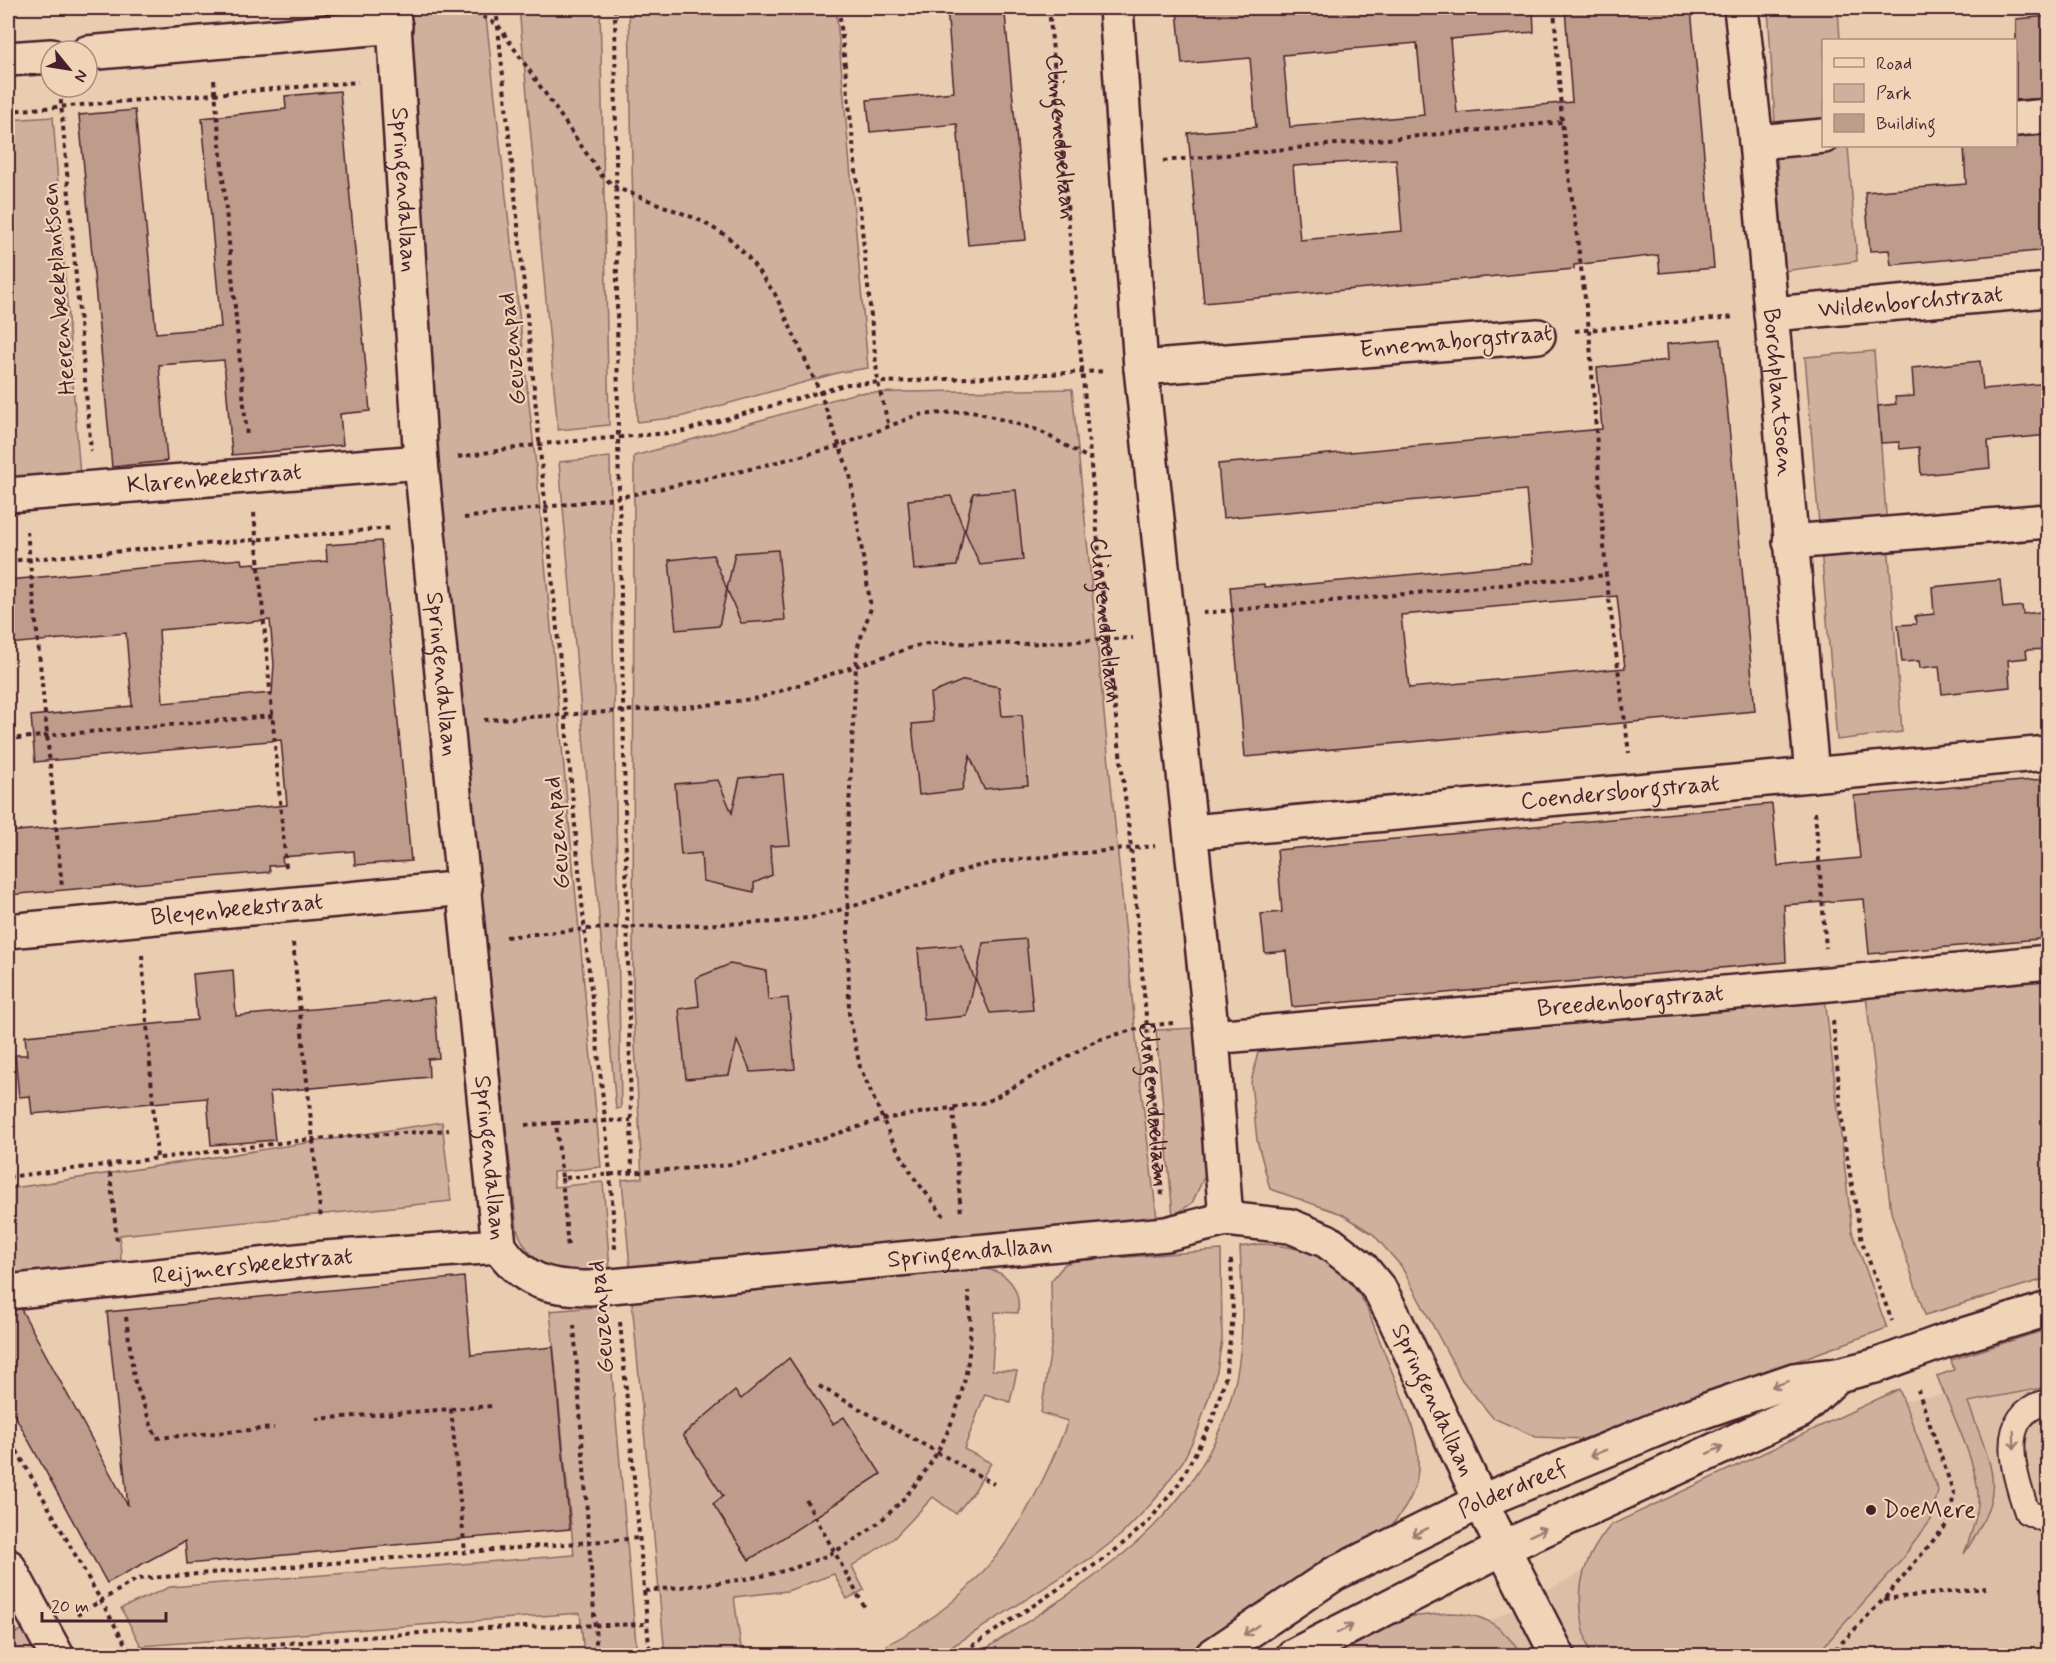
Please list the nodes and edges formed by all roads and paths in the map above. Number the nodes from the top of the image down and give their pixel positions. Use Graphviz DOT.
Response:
graph roads {
  1 [pos="466,8"];
  2 [pos="496,8"];
  3 [pos="615,8"];
  4 [pos="839,8"];
  5 [pos="1049,8"];
  6 [pos="1116,8"];
  7 [pos="1554,8"];
  8 [pos="1741,8"];
  9 [pos="394,16"];
  10 [pos="498,26"];
  11 [pos="211,42"];
  12 [pos="99,52"];
  13 [pos="39,57"];
  14 [pos="8,59"];
  15 [pos="398,78"];
  16 [pos="215,94"];
  17 [pos="61,99"];
  18 [pos="62,106"];
  19 [pos="8,111"];
  20 [pos="2049,116"];
  21 [pos="2017,119"];
  22 [pos="1562,122"];
  23 [pos="1822,136"];
  24 [pos="1756,142"];
  25 [pos="1127,165"];
  26 [pos="616,188"];
  27 [pos="2049,290"];
  28 [pos="1771,314"];
  29 [pos="1589,329"];
  30 [pos="1538,336"];
  31 [pos="1141,368"];
  32 [pos="1083,373"];
  33 [pos="878,383"];
  34 [pos="820,392"];
  35 [pos="889,427"];
  36 [pos="618,439"];
  37 [pos="541,444"];
  38 [pos="840,446"];
  39 [pos="1090,459"];
  40 [pos="421,462"];
  41 [pos="250,475"];
  42 [pos="94,488"];
  43 [pos="15,495"];
  44 [pos="621,497"];
  45 [pos="546,507"];
  46 [pos="2049,521"];
  47 [pos="428,525"];
  48 [pos="257,539"];
  49 [pos="1790,542"];
  50 [pos="30,560"];
  51 [pos="8,561"];
  52 [pos="1606,575"];
  53 [pos="1169,625"];
  54 [pos="1107,640"];
  55 [pos="856,665"];
  56 [pos="624,711"];
  57 [pos="273,716"];
  58 [pos="565,716"];
  59 [pos="448,722"];
  60 [pos="47,735"];
  61 [pos="8,739"];
  62 [pos="2049,753"];
  63 [pos="1812,775"];
  64 [pos="1634,791"];
  65 [pos="1192,837"];
  66 [pos="1131,848"];
  67 [pos="465,888"];
  68 [pos="290,904"];
  69 [pos="849,906"];
  70 [pos="139,919"];
  71 [pos="66,926"];
  72 [pos="584,929"];
  73 [pos="626,929"];
  74 [pos="8,931"];
  75 [pos="470,941"];
  76 [pos="2049,962"];
  77 [pos="1147,1026"];
  78 [pos="1211,1028"];
  79 [pos="953,1108"];
  80 [pos="883,1119"];
  81 [pos="605,1120"];
  82 [pos="631,1120"];
  83 [pos="556,1123"];
  84 [pos="488,1128"];
  85 [pos="312,1139"];
  86 [pos="8,1155"];
  87 [pos="157,1159"];
  88 [pos="109,1164"];
  89 [pos="632,1172"];
  90 [pos="611,1174"];
  91 [pos="8,1176"];
  92 [pos="562,1178"];
  93 [pos="1226,1219"];
  94 [pos="1166,1234"];
  95 [pos="963,1242"];
  96 [pos="499,1245"];
  97 [pos="325,1258"];
  98 [pos="121,1280"];
  99 [pos="616,1286"];
  100 [pos="571,1288"];
  101 [pos="8,1292"];
  102 [pos="2049,1309"];
  103 [pos="1838,1375"];
  104 [pos="819,1386"];
  105 [pos="2049,1402"];
  106 [pos="492,1406"];
  107 [pos="451,1409"];
  108 [pos="316,1419"];
  109 [pos="274,1428"];
  110 [pos="8,1434"];
  111 [pos="938,1452"];
  112 [pos="1950,1476"];
  113 [pos="994,1484"];
  114 [pos="806,1500"];
  115 [pos="1482,1501"];
  116 [pos="2049,1521"];
  117 [pos="640,1538"];
  118 [pos="589,1542"];
  119 [pos="1503,1548"];
  120 [pos="834,1551"];
  121 [pos="465,1552"];
  122 [pos="8,1566"];
  123 [pos="1986,1588"];
  124 [pos="645,1591"];
  125 [pos="1884,1599"];
  126 [pos="99,1600"];
  127 [pos="866,1610"];
  128 [pos="648,1624"];
  129 [pos="594,1625"];
  130 [pos="51,1645"];
  131 [pos="132,1656"];
  132 [pos="165,1656"];
  133 [pos="597,1656"];
  134 [pos="650,1656"];
  135 [pos="957,1656"];
  136 [pos="1212,1656"];
  137 [pos="1293,1656"];
  138 [pos="1558,1656"];
  139 [pos="1829,1656"];
  1 -- 10 [label="path"];
  2 -- 10 [label="path, Geuzenpad"];
  3 -- 26 [label="path"];
  4 -- 33 [label="path"];
  5 -- 32 [label="path, Clingendaellaan"];
  6 -- 25 [label="street"];
  7 -- 22 [label="path"];
  8 -- 24 [label="street, Borchplantsoen"];
  9 -- 11 [label="street"];
  9 -- 15 [label="street, Springendallaan"];
  10 -- 26 [label="path"];
  10 -- 37 [label="path, Geuzenpad"];
  11 -- 12 [label="street"];
  11 -- 16 [label="path"];
  13 -- 14 [label="street"];
  15 -- 16 [label="path"];
  15 -- 40 [label="street, Springendallaan"];
  16 -- 18 [label="path"];
  16 -- 41 [label="path"];
  17 -- 18 [label="path, Heerenbeekplantsoen"];
  18 -- 19 [label="path"];
  18 -- 42 [label="path, Heerenbeekplantsoen"];
  20 -- 21 [label="street"];
  22 -- 25 [label="path"];
  22 -- 29 [label="path"];
  23 -- 24 [label="street"];
  24 -- 28 [label="street, Borchplantsoen"];
  25 -- 31 [label="street"];
  26 -- 34 [label="path"];
  26 -- 36 [label="path"];
  27 -- 28 [label="street, Wildenborchstraat"];
  28 -- 29 [label="path, Ennemaborgstraat"];
  28 -- 49 [label="street, Borchplantsoen"];
  29 -- 30 [label="path, Ennemaborgstraat"];
  29 -- 52 [label="path"];
  30 -- 31 [label="street, Ennemaborgstraat"];
  31 -- 32 [label="path"];
  31 -- 53 [label="street"];
  32 -- 33 [label="path"];
  32 -- 39 [label="path, Clingendaellaan"];
  33 -- 34 [label="path"];
  33 -- 35 [label="path"];
  34 -- 36 [label="path"];
  34 -- 38 [label="path"];
  35 -- 38 [label="path"];
  35 -- 39 [label="path"];
  36 -- 37 [label="path"];
  36 -- 44 [label="path"];
  37 -- 40 [label="path"];
  37 -- 45 [label="path, Geuzenpad"];
  38 -- 44 [label="path"];
  38 -- 55 [label="path"];
  39 -- 54 [label="path, Clingendaellaan"];
  40 -- 41 [label="street, Klarenbeekstraat"];
  40 -- 47 [label="street, Springendallaan"];
  41 -- 42 [label="street, Klarenbeekstraat"];
  41 -- 48 [label="path"];
  42 -- 43 [label="street, Klarenbeekstraat"];
  43 -- 50 [label="path"];
  44 -- 45 [label="path"];
  44 -- 56 [label="path"];
  45 -- 47 [label="path"];
  45 -- 58 [label="path, Geuzenpad"];
  46 -- 49 [label="street"];
  47 -- 48 [label="path"];
  47 -- 59 [label="street, Springendallaan"];
  48 -- 50 [label="path"];
  48 -- 57 [label="path"];
  49 -- 63 [label="street, Borchplantsoen"];
  50 -- 51 [label="path"];
  50 -- 60 [label="path"];
  52 -- 53 [label="path"];
  52 -- 64 [label="path"];
  53 -- 54 [label="path"];
  53 -- 65 [label="street"];
  54 -- 55 [label="path"];
  54 -- 66 [label="path, Clingendaellaan"];
  55 -- 56 [label="path"];
  55 -- 69 [label="path"];
  56 -- 58 [label="path"];
  56 -- 73 [label="path"];
  57 -- 60 [label="path"];
  57 -- 68 [label="path"];
  58 -- 59 [label="path"];
  58 -- 72 [label="path, Geuzenpad"];
  59 -- 67 [label="street, Springendallaan"];
  60 -- 61 [label="path"];
  60 -- 71 [label="path"];
  62 -- 63 [label="street, Coendersborgstraat"];
  63 -- 64 [label="street, Coendersborgstraat"];
  64 -- 65 [label="street, Coendersborgstraat"];
  65 -- 66 [label="path"];
  65 -- 78 [label="street"];
  66 -- 69 [label="path"];
  66 -- 77 [label="path, Clingendaellaan"];
  67 -- 68 [label="street, Bleyenbeekstraat"];
  67 -- 75 [label="street, Springendallaan"];
  68 -- 70 [label="street, Bleyenbeekstraat"];
  68 -- 85 [label="path"];
  69 -- 73 [label="path"];
  69 -- 80 [label="path"];
  70 -- 71 [label="street, Bleyenbeekstraat"];
  70 -- 87 [label="path"];
  71 -- 74 [label="street, Bleyenbeekstraat"];
  72 -- 73 [label="path"];
  72 -- 75 [label="path"];
  72 -- 81 [label="path, Geuzenpad"];
  73 -- 82 [label="path"];
  75 -- 84 [label="street, Springendallaan"];
  76 -- 78 [label="street, Breedenborgstraat"];
  77 -- 78 [label="path"];
  77 -- 79 [label="path"];
  77 -- 94 [label="path, Clingendaellaan"];
  78 -- 93 [label="street"];
  79 -- 80 [label="path"];
  79 -- 95 [label="path"];
  80 -- 89 [label="path"];
  80 -- 95 [label="path"];
  81 -- 82 [label="path"];
  81 -- 83 [label="path"];
  81 -- 90 [label="path, Geuzenpad"];
  82 -- 89 [label="path"];
  83 -- 84 [label="path"];
  83 -- 92 [label="path"];
  84 -- 85 [label="path"];
  84 -- 96 [label="street, Springendallaan"];
  85 -- 87 [label="path"];
  85 -- 97 [label="path"];
  86 -- 91 [label="path"];
  87 -- 88 [label="path"];
  88 -- 91 [label="path"];
  88 -- 98 [label="path"];
  89 -- 90 [label="path"];
  90 -- 92 [label="path"];
  90 -- 99 [label="path, Geuzenpad"];
  92 -- 100 [label="path"];
  93 -- 94 [label="street, Springendallaan"];
  93 -- 115 [label="street, Springendallaan"];
  93 -- 135 [label="path"];
  94 -- 95 [label="street, Springendallaan"];
  95 -- 99 [label="street, Springendallaan"];
  95 -- 111 [label="path"];
  96 -- 97 [label="street, Reijmersbeekstraat"];
  96 -- 100 [label="street, Springendallaan"];
  97 -- 98 [label="street, Reijmersbeekstraat"];
  98 -- 101 [label="street, Reijmersbeekstraat"];
  98 -- 109 [label="path"];
  99 -- 100 [label="street, Springendallaan"];
  99 -- 117 [label="path, Geuzenpad"];
  100 -- 118 [label="path"];
  102 -- 103 [label="street, Polderdreef, bridge"];
  103 -- 115 [label="street, Polderdreef, one-way"];
  119 -- 103 [label="street, Polderdreef, one-way"];
  104 -- 111 [label="path"];
  105 -- 116 [label="lane, one-way"];
  106 -- 107 [label="path"];
  107 -- 108 [label="path"];
  107 -- 121 [label="path"];
  110 -- 126 [label="path"];
  111 -- 113 [label="path"];
  111 -- 120 [label="path"];
  112 -- 125 [label="path"];
  114 -- 120 [label="path"];
  115 -- 119 [label="street, Springendallaan"];
  115 -- 136 [label="street, Polderdreef, one-way"];
  117 -- 118 [label="path"];
  117 -- 124 [label="path, Geuzenpad"];
  118 -- 121 [label="path"];
  118 -- 129 [label="path"];
  137 -- 119 [label="street, Polderdreef, one-way"];
  119 -- 138 [label="street, Springendallaan"];
  120 -- 124 [label="path"];
  120 -- 127 [label="path"];
  121 -- 126 [label="path"];
  122 -- 130 [label="street"];
  123 -- 125 [label="path"];
  124 -- 128 [label="path, Geuzenpad"];
  125 -- 139 [label="path"];
  126 -- 130 [label="path"];
  126 -- 131 [label="path"];
  128 -- 129 [label="path"];
  128 -- 134 [label="path, Geuzenpad"];
  129 -- 132 [label="path"];
  129 -- 133 [label="path"];
}
